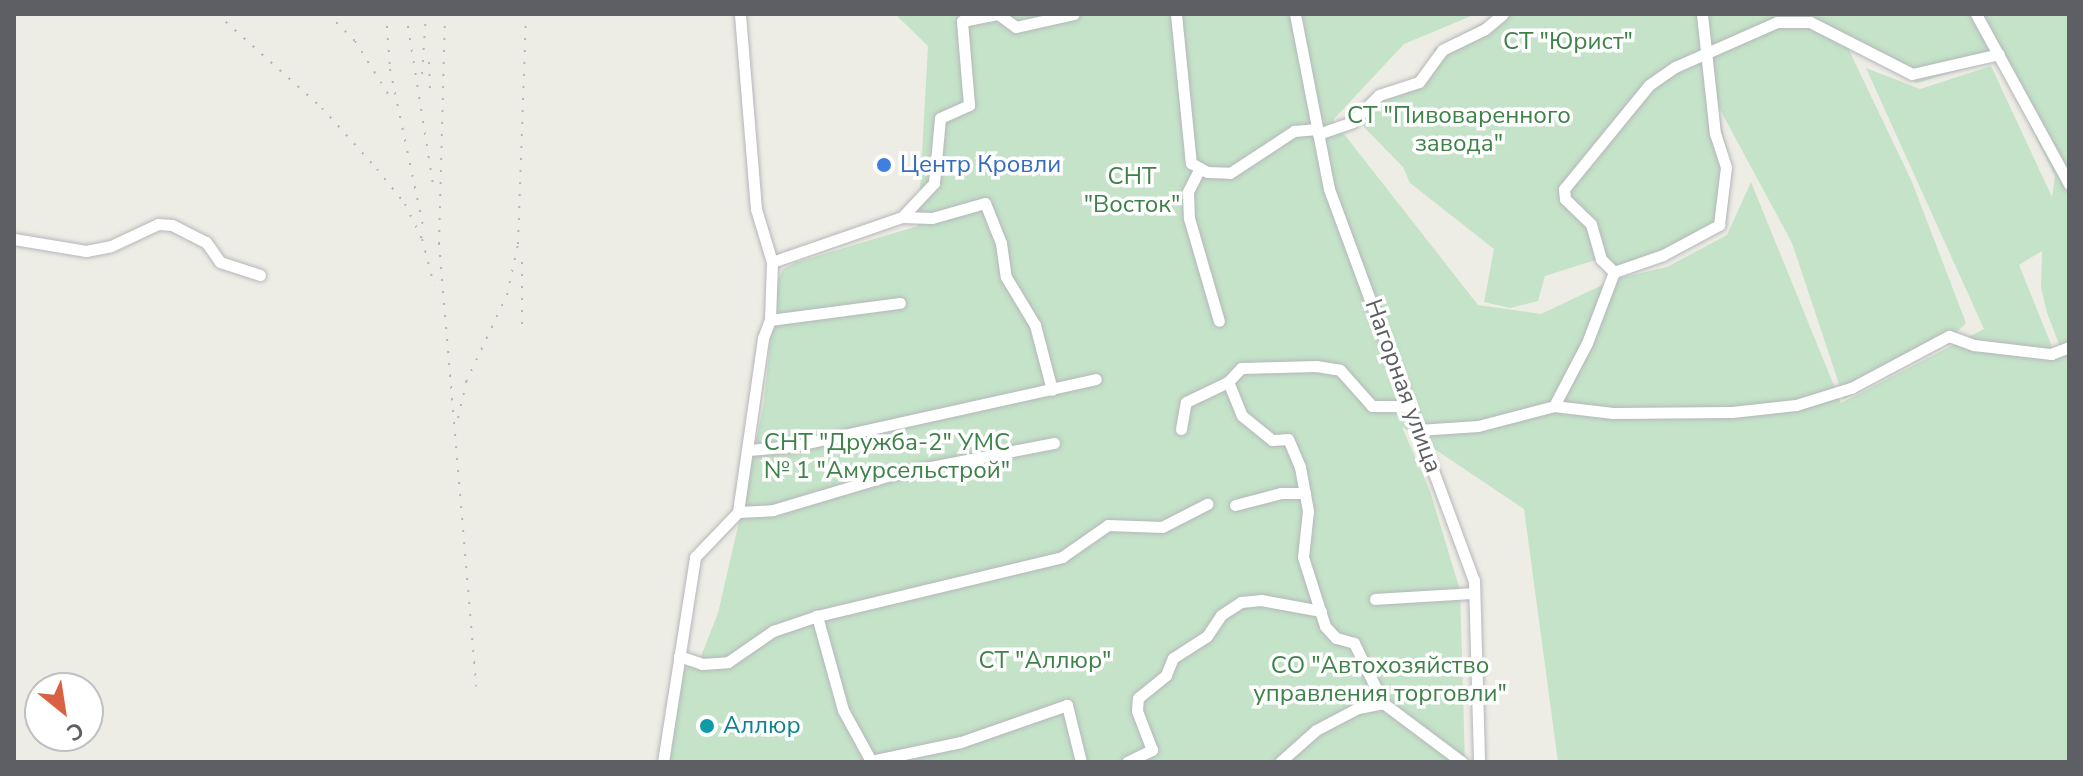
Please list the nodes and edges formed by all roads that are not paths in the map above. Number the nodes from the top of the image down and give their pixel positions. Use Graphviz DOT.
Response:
graph roads {
  1 [pos="740,14"];
  2 [pos="1074,14"];
  3 [pos="1176,14"];
  4 [pos="1295,14"];
  5 [pos="1503,14"];
  6 [pos="1702,14"];
  7 [pos="1976,14"];
  8 [pos="1002,16"];
  9 [pos="961,17"];
  10 [pos="1705,53"];
  11 [pos="1999,54"];
  12 [pos="1318,132"];
  13 [pos="1200,168"];
  14 [pos="2069,184"];
  15 [pos="902,217"];
  16 [pos="14,239"];
  17 [pos="772,262"];
  18 [pos="1614,272"];
  19 [pos="260,275"];
  20 [pos="900,303"];
  21 [pos="770,320"];
  22 [pos="1219,321"];
  23 [pos="2069,347"];
  24 [pos="1096,379"];
  25 [pos="1228,382"];
  26 [pos="1052,390"];
  27 [pos="1410,406"];
  28 [pos="1554,406"];
  29 [pos="1181,429"];
  30 [pos="1418,430"];
  31 [pos="1054,443"];
  32 [pos="749,450"];
  33 [pos="1305,493"];
  34 [pos="1207,504"];
  35 [pos="1235,505"];
  36 [pos="738,512"];
  37 [pos="1474,593"];
  38 [pos="1375,599"];
  39 [pos="1321,611"];
  40 [pos="817,616"];
  41 [pos="679,656"];
  42 [pos="1383,703"];
  43 [pos="663,762"];
  44 [pos="1081,762"];
  45 [pos="1127,762"];
  46 [pos="1280,762"];
  47 [pos="1462,762"];
  48 [pos="1479,762"];
  1 -- 17 [label="street"];
  2 -- 8 [label="street"];
  3 -- 13 [label="street"];
  4 -- 12 [label="street, Нагорная улица"];
  5 -- 12 [label="street"];
  6 -- 10 [label="street"];
  7 -- 11 [label="street"];
  8 -- 9 [label="street"];
  9 -- 15 [label="street"];
  10 -- 11 [label="street"];
  10 -- 18 [label="street"];
  10 -- 18 [label="street"];
  11 -- 14 [label="street"];
  12 -- 13 [label="street"];
  12 -- 27 [label="street, Нагорная улица"];
  13 -- 22 [label="street"];
  15 -- 17 [label="street"];
  15 -- 26 [label="street"];
  16 -- 19 [label="street"];
  17 -- 21 [label="street"];
  18 -- 28 [label="street"];
  20 -- 21 [label="street"];
  21 -- 32 [label="street"];
  23 -- 28 [label="street"];
  24 -- 26 [label="street"];
  25 -- 27 [label="street"];
  25 -- 29 [label="street"];
  25 -- 33 [label="street"];
  26 -- 32 [label="street"];
  27 -- 30 [label="street, Нагорная улица"];
  28 -- 30 [label="street"];
  30 -- 37 [label="street, Нагорная улица"];
  31 -- 36 [label="street"];
  32 -- 36 [label="street"];
  33 -- 35 [label="street"];
  33 -- 39 [label="street"];
  34 -- 40 [label="street"];
  36 -- 41 [label="street"];
  37 -- 38 [label="street"];
  37 -- 48 [label="street, Нагорная улица"];
  39 -- 42 [label="street"];
  39 -- 45 [label="street"];
  40 -- 41 [label="street"];
  40 -- 44 [label="street"];
  41 -- 43 [label="street"];
  42 -- 46 [label="street"];
  42 -- 47 [label="street"];
}
